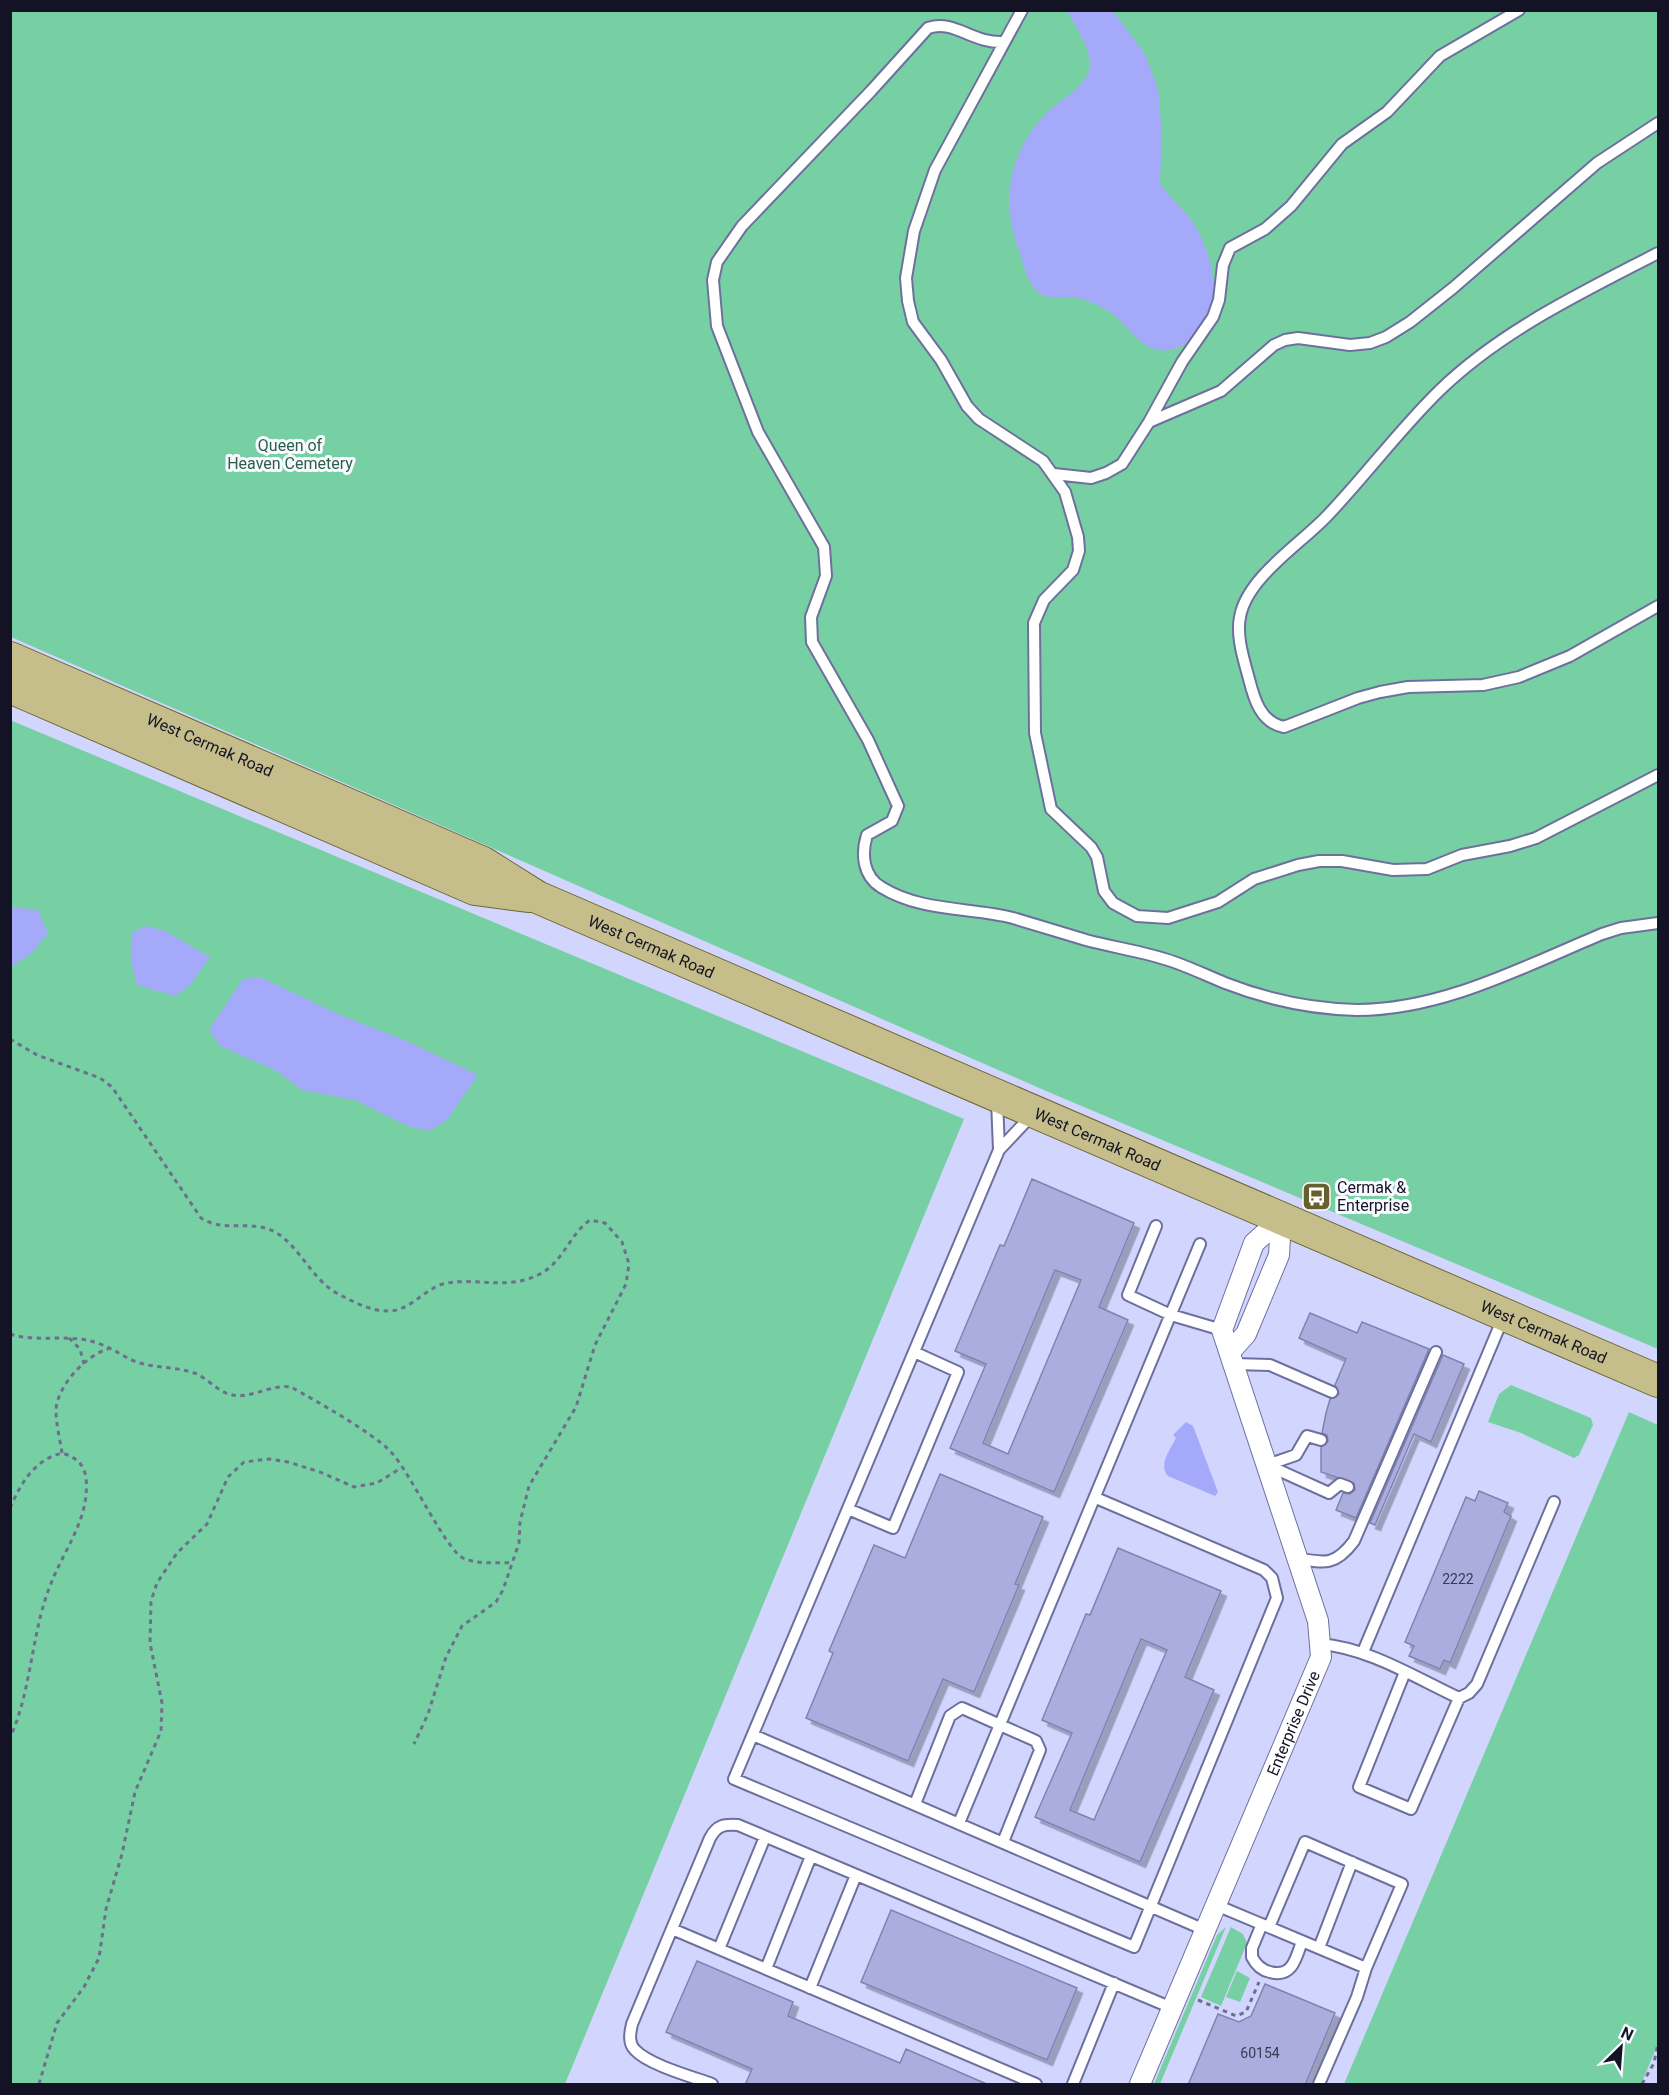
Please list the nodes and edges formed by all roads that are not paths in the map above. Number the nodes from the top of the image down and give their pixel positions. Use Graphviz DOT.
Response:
graph roads {
  1 [pos="1022,10"];
  2 [pos="1519,10"];
  3 [pos="1004,42"];
  4 [pos="1659,123"];
  5 [pos="1659,253"];
  6 [pos="1149,422"];
  7 [pos="1054,474"];
  8 [pos="1659,606"];
  9 [pos="10,658"];
  10 [pos="10,687"];
  11 [pos="1659,775"];
  12 [pos="537,897"];
  13 [pos="1659,923"];
  14 [pos="997,1096"];
  15 [pos="1034,1113"];
  16 [pos="999,1150"];
  17 [pos="1281,1220"];
  18 [pos="1156,1226"];
  19 [pos="1200,1244"];
  20 [pos="1504,1315"];
  21 [pos="1171,1316"];
  22 [pos="1222,1330"];
  23 [pos="914,1352"];
  24 [pos="1436,1352"];
  25 [pos="1232,1358"];
  26 [pos="1659,1381"];
  27 [pos="1332,1392"];
  28 [pos="1321,1440"];
  29 [pos="1267,1465"];
  30 [pos="1348,1487"];
  31 [pos="1096,1498"];
  32 [pos="1554,1502"];
  33 [pos="848,1509"];
  34 [pos="1298,1558"];
  35 [pos="1320,1644"];
  36 [pos="1363,1652"];
  37 [pos="1405,1672"];
  38 [pos="1459,1698"];
  39 [pos="1001,1723"];
  40 [pos="753,1735"];
  41 [pos="915,1804"];
  42 [pos="959,1823"];
  43 [pos="765,1837"];
  44 [pos="1003,1842"];
  45 [pos="811,1856"];
  46 [pos="1352,1863"];
  47 [pos="856,1875"];
  48 [pos="1152,1905"];
  49 [pos="1216,1905"];
  50 [pos="1266,1926"];
  51 [pos="672,1929"];
  52 [pos="1205,1930"];
  53 [pos="1302,1941"];
  54 [pos="1319,1948"];
  55 [pos="719,1949"];
  56 [pos="1366,1968"];
  57 [pos="766,1969"];
  58 [pos="1114,1983"];
  59 [pos="810,1988"];
  60 [pos="1172,2008"];
  61 [pos="712,2085"];
  62 [pos="1036,2085"];
  63 [pos="1073,2085"];
  64 [pos="1140,2085"];
  65 [pos="1319,2085"];
  1 -- 3 [label="lane"];
  2 -- 6 [label="lane"];
  3 -- 7 [label="lane"];
  3 -- 13 [label="lane"];
  4 -- 6 [label="lane"];
  5 -- 8 [label="lane"];
  6 -- 7 [label="lane"];
  7 -- 11 [label="lane"];
  9 -- 12 [label="main road, West Cermak Road"];
  10 -- 12 [label="main road, West Cermak Road"];
  12 -- 14 [label="main road, West Cermak Road"];
  14 -- 15 [label="main road, West Cermak Road"];
  14 -- 16 [label="lane"];
  15 -- 16 [label="lane"];
  15 -- 17 [label="main road, West Cermak Road"];
  16 -- 23 [label="lane"];
  17 -- 20 [label="main road, West Cermak Road"];
  17 -- 22 [label="street"];
  17 -- 25 [label="street"];
  18 -- 21 [label="lane"];
  19 -- 21 [label="lane"];
  20 -- 26 [label="main road, West Cermak Road"];
  20 -- 36 [label="lane"];
  21 -- 22 [label="lane"];
  21 -- 31 [label="lane"];
  22 -- 25 [label="street, Enterprise Drive"];
  23 -- 33 [label="lane"];
  23 -- 33 [label="lane"];
  24 -- 34 [label="lane"];
  25 -- 27 [label="lane"];
  25 -- 29 [label="street, Enterprise Drive"];
  28 -- 29 [label="lane"];
  29 -- 30 [label="lane"];
  29 -- 34 [label="street, Enterprise Drive"];
  31 -- 39 [label="lane"];
  31 -- 48 [label="lane"];
  32 -- 38 [label="lane"];
  33 -- 40 [label="lane"];
  34 -- 35 [label="street, Enterprise Drive"];
  35 -- 36 [label="lane"];
  35 -- 49 [label="street, Enterprise Drive"];
  36 -- 37 [label="lane"];
  37 -- 38 [label="lane"];
  37 -- 38 [label="lane"];
  39 -- 41 [label="lane"];
  39 -- 42 [label="lane"];
  39 -- 44 [label="lane"];
  40 -- 41 [label="lane"];
  40 -- 48 [label="lane"];
  41 -- 42 [label="lane"];
  42 -- 44 [label="lane"];
  43 -- 45 [label="lane"];
  43 -- 51 [label="lane"];
  43 -- 55 [label="lane"];
  44 -- 48 [label="lane"];
  45 -- 47 [label="lane"];
  45 -- 57 [label="lane"];
  46 -- 50 [label="lane"];
  46 -- 54 [label="lane"];
  46 -- 56 [label="lane"];
  47 -- 58 [label="lane"];
  47 -- 59 [label="lane"];
  48 -- 52 [label="lane"];
  49 -- 50 [label="lane"];
  49 -- 52 [label="street, Enterprise Drive"];
  50 -- 53 [label="lane"];
  50 -- 53 [label="lane"];
  51 -- 55 [label="lane"];
  51 -- 61 [label="lane"];
  52 -- 60 [label="street, Enterprise Drive"];
  53 -- 54 [label="lane"];
  54 -- 56 [label="lane"];
  55 -- 57 [label="lane"];
  56 -- 65 [label="lane"];
  57 -- 59 [label="lane"];
  58 -- 60 [label="lane"];
  58 -- 63 [label="lane"];
  59 -- 62 [label="lane"];
  60 -- 64 [label="street, Enterprise Drive"];
}
